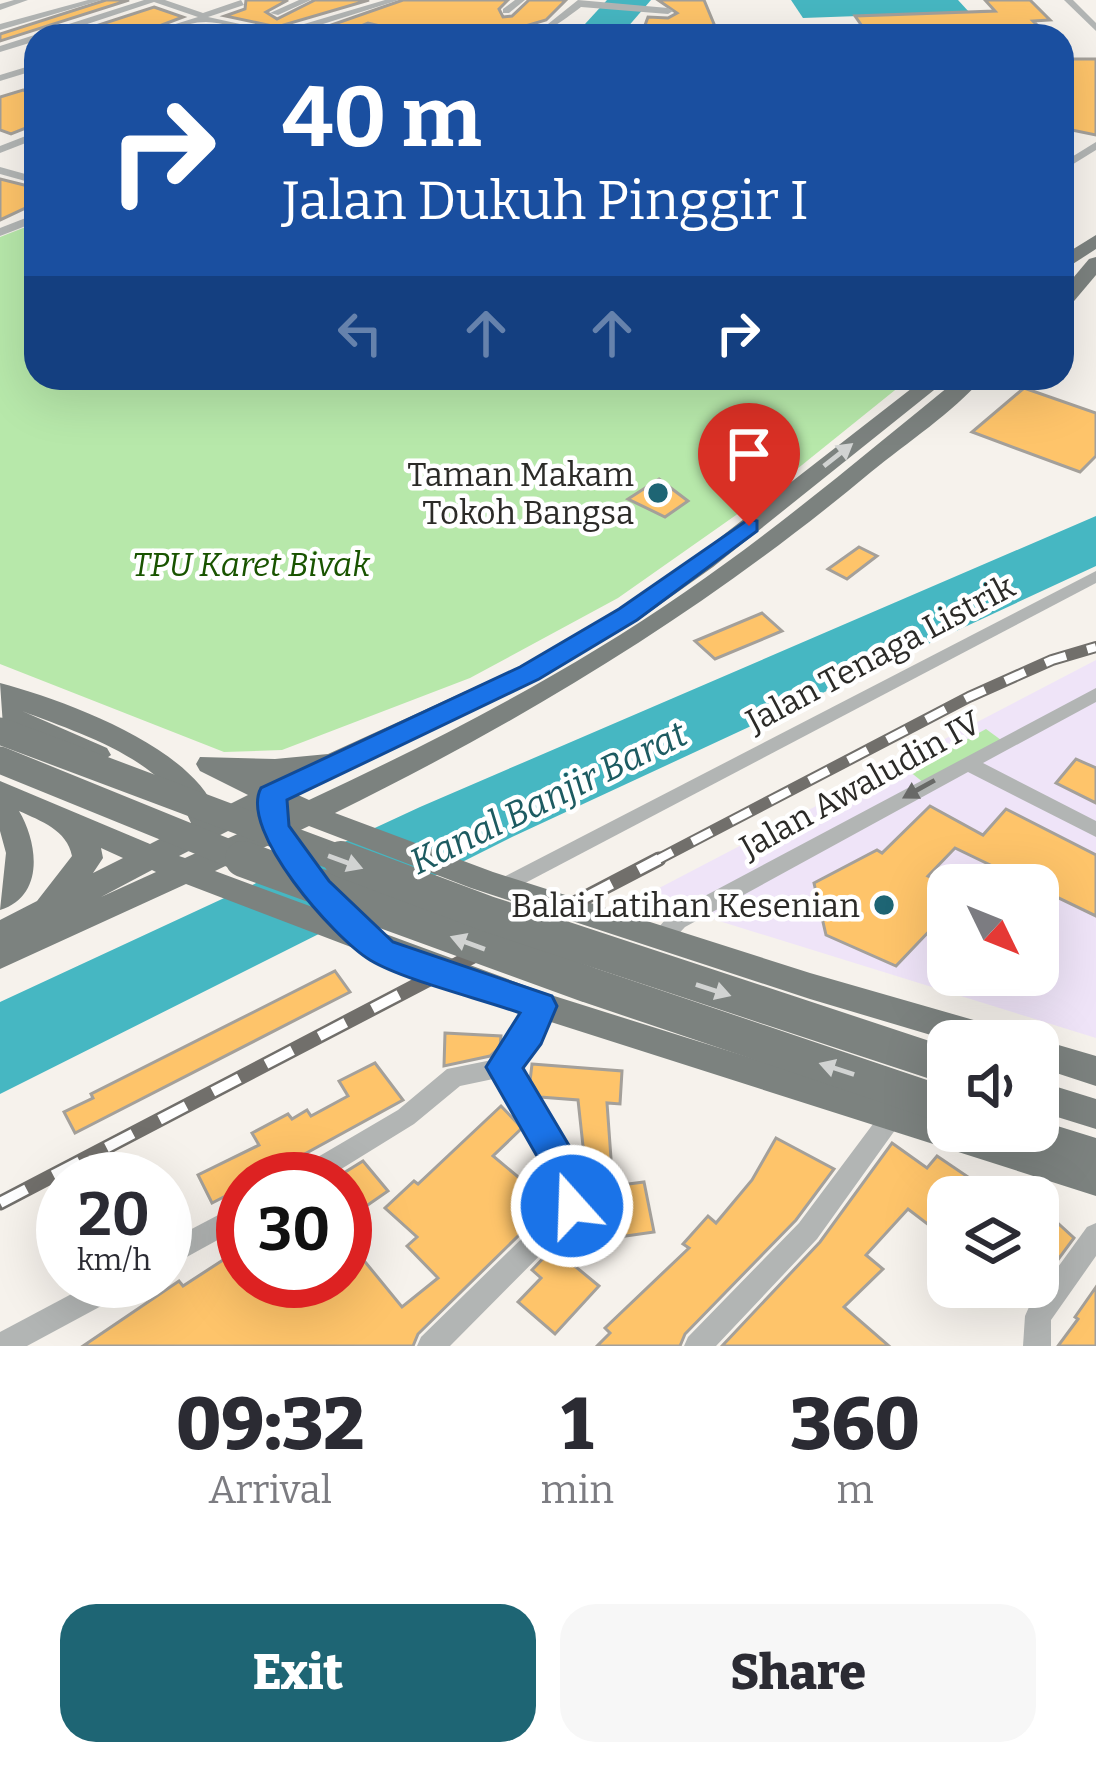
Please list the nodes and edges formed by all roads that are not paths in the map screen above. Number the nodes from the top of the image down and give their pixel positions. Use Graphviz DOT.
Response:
graph roads {
  1 [pos="19,0"];
  2 [pos="98,0"];
  3 [pos="110,0"];
  4 [pos="154,0"];
  5 [pos="233,0"];
  6 [pos="307,0"];
  7 [pos="521,0"];
  8 [pos="1068,0"];
  9 [pos="386,1"];
  10 [pos="586,3"];
  11 [pos="0,7"];
  12 [pos="128,8"];
  13 [pos="669,8"];
  14 [pos="506,11"];
  15 [pos="275,13"];
  16 [pos="79,24"];
  17 [pos="185,24"];
  18 [pos="224,24"];
  19 [pos="311,24"];
  20 [pos="554,24"];
  21 [pos="1096,28"];
  22 [pos="24,34"];
  23 [pos="923,390"];
  24 [pos="957,390"];
  25 [pos="759,518"];
  26 [pos="796,520"];
  27 [pos="775,538"];
  28 [pos="1096,576"];
  29 [pos="1096,694"];
  30 [pos="0,696"];
  31 [pos="0,730"];
  32 [pos="148,756"];
  33 [pos="347,757"];
  34 [pos="0,760"];
  35 [pos="968,763"];
  36 [pos="210,764"];
  37 [pos="0,791"];
  38 [pos="271,795"];
  39 [pos="0,808"];
  40 [pos="303,812"];
  41 [pos="58,818"];
  42 [pos="206,830"];
  43 [pos="1096,830"];
  44 [pos="281,837"];
  45 [pos="188,870"];
  46 [pos="492,883"];
  47 [pos="0,898"];
  48 [pos="32,920"];
  49 [pos="344,929"];
  50 [pos="0,934"];
  51 [pos="661,938"];
  52 [pos="0,956"];
  53 [pos="540,1006"];
  54 [pos="929,1020"];
  55 [pos="598,1026"];
  56 [pos="927,1059"];
  57 [pos="1059,1060"];
  58 [pos="504,1067"];
  59 [pos="1096,1071"];
  60 [pos="927,1099"];
  61 [pos="1059,1103"];
  62 [pos="1096,1114"];
  63 [pos="890,1119"];
  64 [pos="1059,1142"];
  65 [pos="348,1152"];
  66 [pos="1096,1154"];
  67 [pos="1096,1180"];
  68 [pos="1096,1235"];
  69 [pos="71,1308"];
  70 [pos="0,1346"];
  71 [pos="431,1346"];
  72 [pos="698,1346"];
  73 [pos="1037,1346"];
  1 -- 11 [label="street"];
  2 -- 22 [label="street"];
  3 -- 12 [label="street"];
  4 -- 5 [label="street"];
  4 -- 12 [label="street"];
  6 -- 15 [label="street"];
  7 -- 14 [label="street"];
  8 -- 21 [label="street"];
  9 -- 19 [label="street"];
  10 -- 13 [label="street"];
  10 -- 20 [label="street"];
  12 -- 16 [label="street"];
  17 -- 18 [label="street"];
  25 -- 23 [label="main road, one-way"];
  24 -- 26 [label="main road"];
  25 -- 26 [label="main road"];
  25 -- 27 [label="main road"];
  25 -- 33 [label="main road"];
  26 -- 27 [label="main road"];
  27 -- 40 [label="main road"];
  28 -- 46 [label="street, Jalan Tenaga Listrik"];
  29 -- 35 [label="street, Jalan Awaludin IV"];
  30 -- 32 [label="main road"];
  30 -- 41 [label="main road"];
  31 -- 56 [label="main road, one-way, bridge"];
  32 -- 36 [label="main road"];
  32 -- 42 [label="main road"];
  33 -- 36 [label="main road"];
  33 -- 38 [label="main road"];
  60 -- 34 [label="main road, one-way, bridge"];
  35 -- 43 [label="street"];
  35 -- 51 [label="street, Jalan Awaludin IV, one-way"];
  36 -- 38 [label="main road"];
  37 -- 41 [label="main road"];
  38 -- 40 [label="main road"];
  38 -- 42 [label="main road"];
  38 -- 44 [label="main road"];
  39 -- 47 [label="main road"];
  40 -- 44 [label="main road"];
  40 -- 46 [label="main road"];
  41 -- 45 [label="main road"];
  41 -- 48 [label="main road"];
  42 -- 45 [label="main road"];
  42 -- 45 [label="main road"];
  44 -- 45 [label="main road"];
  44 -- 49 [label="main road, bridge"];
  45 -- 48 [label="main road"];
  45 -- 49 [label="main road"];
  45 -- 52 [label="main road"];
  46 -- 51 [label="main road"];
  48 -- 50 [label="main road"];
  49 -- 53 [label="main road"];
  51 -- 54 [label="main road"];
  51 -- 55 [label="main road"];
  53 -- 55 [label="main road"];
  53 -- 58 [label="street"];
  55 -- 63 [label="main road"];
  57 -- 59 [label="main road"];
  58 -- 65 [label="street"];
  58 -- 71 [label="street"];
  61 -- 62 [label="main road"];
  63 -- 67 [label="main road"];
  63 -- 72 [label="street"];
  64 -- 66 [label="main road"];
  68 -- 73 [label="street"];
  69 -- 70 [label="street"];
}
